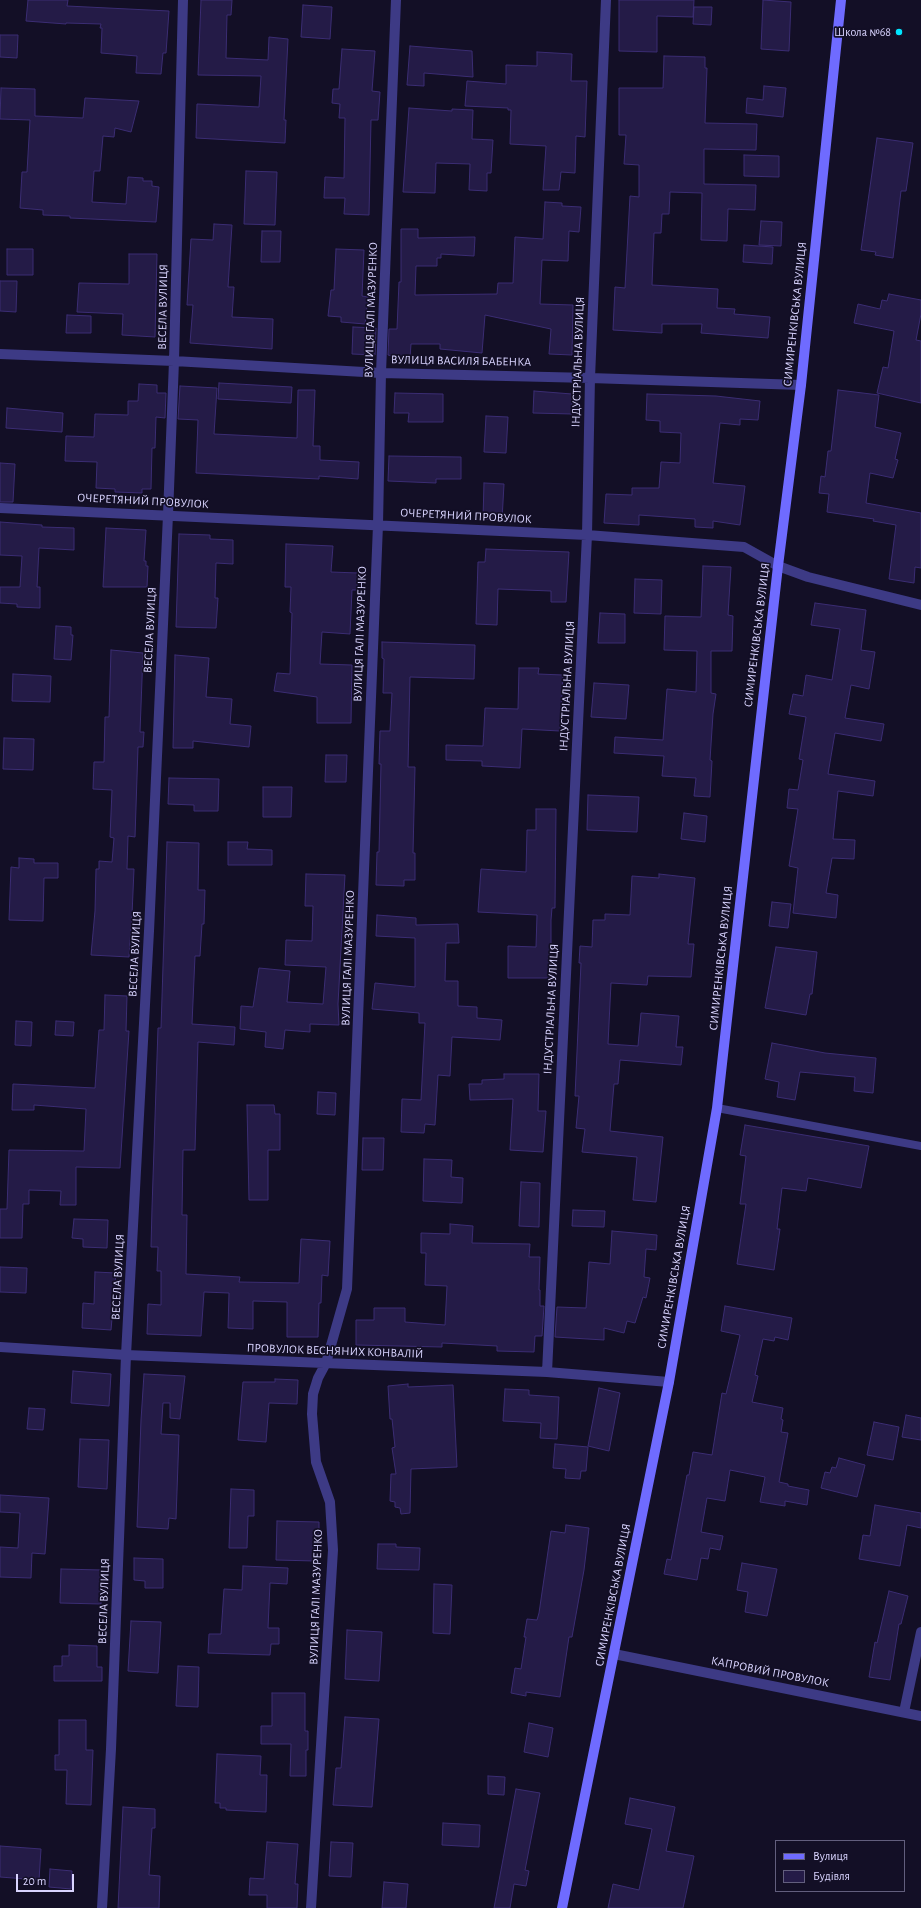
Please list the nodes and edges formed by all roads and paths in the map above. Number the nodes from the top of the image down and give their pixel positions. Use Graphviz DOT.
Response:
graph roads {
  1 [pos="183,0"];
  2 [pos="396,0"];
  3 [pos="606,0"];
  4 [pos="841,0"];
  5 [pos="0,354"];
  6 [pos="174,361"];
  7 [pos="381,373"];
  8 [pos="590,378"];
  9 [pos="801,385"];
  10 [pos="0,508"];
  11 [pos="168,515"];
  12 [pos="378,524"];
  13 [pos="587,535"];
  14 [pos="778,566"];
  15 [pos="921,605"];
  16 [pos="717,1108"];
  17 [pos="921,1146"];
  18 [pos="0,1347"];
  19 [pos="126,1355"];
  20 [pos="326,1363"];
  21 [pos="547,1372"];
  22 [pos="669,1382"];
  23 [pos="921,1632"];
  24 [pos="614,1654"];
  25 [pos="904,1712"];
  26 [pos="921,1716"];
  27 [pos="102,1908"];
  28 [pos="311,1908"];
  29 [pos="562,1908"];
  1 -- 6 [label="street, ВЕСЕЛА ВУЛИЦЯ"];
  2 -- 7 [label="street, ВУЛИЦЯ ГАЛІ МАЗУРЕНКО"];
  3 -- 8 [label="street, ІНДУСТРІАЛЬНА ВУЛИЦЯ"];
  4 -- 9 [label="main road, СИМИРЕНКІВСЬКА ВУЛИЦЯ"];
  5 -- 6 [label="street, ВУЛИЦЯ ВАСИЛЯ БАБЕНКА"];
  6 -- 7 [label="street, ВУЛИЦЯ ВАСИЛЯ БАБЕНКА"];
  6 -- 11 [label="street, ВЕСЕЛА ВУЛИЦЯ"];
  7 -- 8 [label="street, ВУЛИЦЯ ВАСИЛЯ БАБЕНКА"];
  7 -- 12 [label="street, ВУЛИЦЯ ГАЛІ МАЗУРЕНКО"];
  8 -- 9 [label="street, ВУЛИЦЯ ВАСИЛЯ БАБЕНКА"];
  8 -- 13 [label="street, ІНДУСТРІАЛЬНА ВУЛИЦЯ"];
  9 -- 14 [label="main road, СИМИРЕНКІВСЬКА ВУЛИЦЯ"];
  10 -- 11 [label="street, ОЧЕРЕТЯНИЙ ПРОВУЛОК"];
  11 -- 12 [label="street, ОЧЕРЕТЯНИЙ ПРОВУЛОК"];
  11 -- 19 [label="street, ВЕСЕЛА ВУЛИЦЯ"];
  12 -- 13 [label="street, ОЧЕРЕТЯНИЙ ПРОВУЛОК"];
  12 -- 20 [label="street, ВУЛИЦЯ ГАЛІ МАЗУРЕНКО"];
  13 -- 14 [label="street, ОЧЕРЕТЯНИЙ ПРОВУЛОК"];
  13 -- 21 [label="street, ІНДУСТРІАЛЬНА ВУЛИЦЯ"];
  14 -- 15 [label="street, ОЧЕРЕТЯНИЙ ПРОВУЛОК"];
  14 -- 16 [label="main road, СИМИРЕНКІВСЬКА ВУЛИЦЯ"];
  16 -- 17 [label="lane"];
  16 -- 22 [label="main road, СИМИРЕНКІВСЬКА ВУЛИЦЯ"];
  18 -- 19 [label="street, ПРОВУЛОК ВЕСНЯНИХ КОНВАЛІЙ"];
  19 -- 20 [label="street, ПРОВУЛОК ВЕСНЯНИХ КОНВАЛІЙ"];
  19 -- 27 [label="street, ВЕСЕЛА ВУЛИЦЯ"];
  20 -- 21 [label="street, ПРОВУЛОК ВЕСНЯНИХ КОНВАЛІЙ"];
  20 -- 28 [label="street, ВУЛИЦЯ ГАЛІ МАЗУРЕНКО"];
  21 -- 22 [label="street, ПРОВУЛОК ВЕСНЯНИХ КОНВАЛІЙ"];
  22 -- 24 [label="main road, СИМИРЕНКІВСЬКА ВУЛИЦЯ"];
  23 -- 25 [label="street"];
  24 -- 25 [label="street, КАПРОВИЙ ПРОВУЛОК"];
  24 -- 29 [label="main road, СИМИРЕНКІВСЬКА ВУЛИЦЯ"];
  25 -- 26 [label="street, КАПРОВИЙ ПРОВУЛОК"];
}
